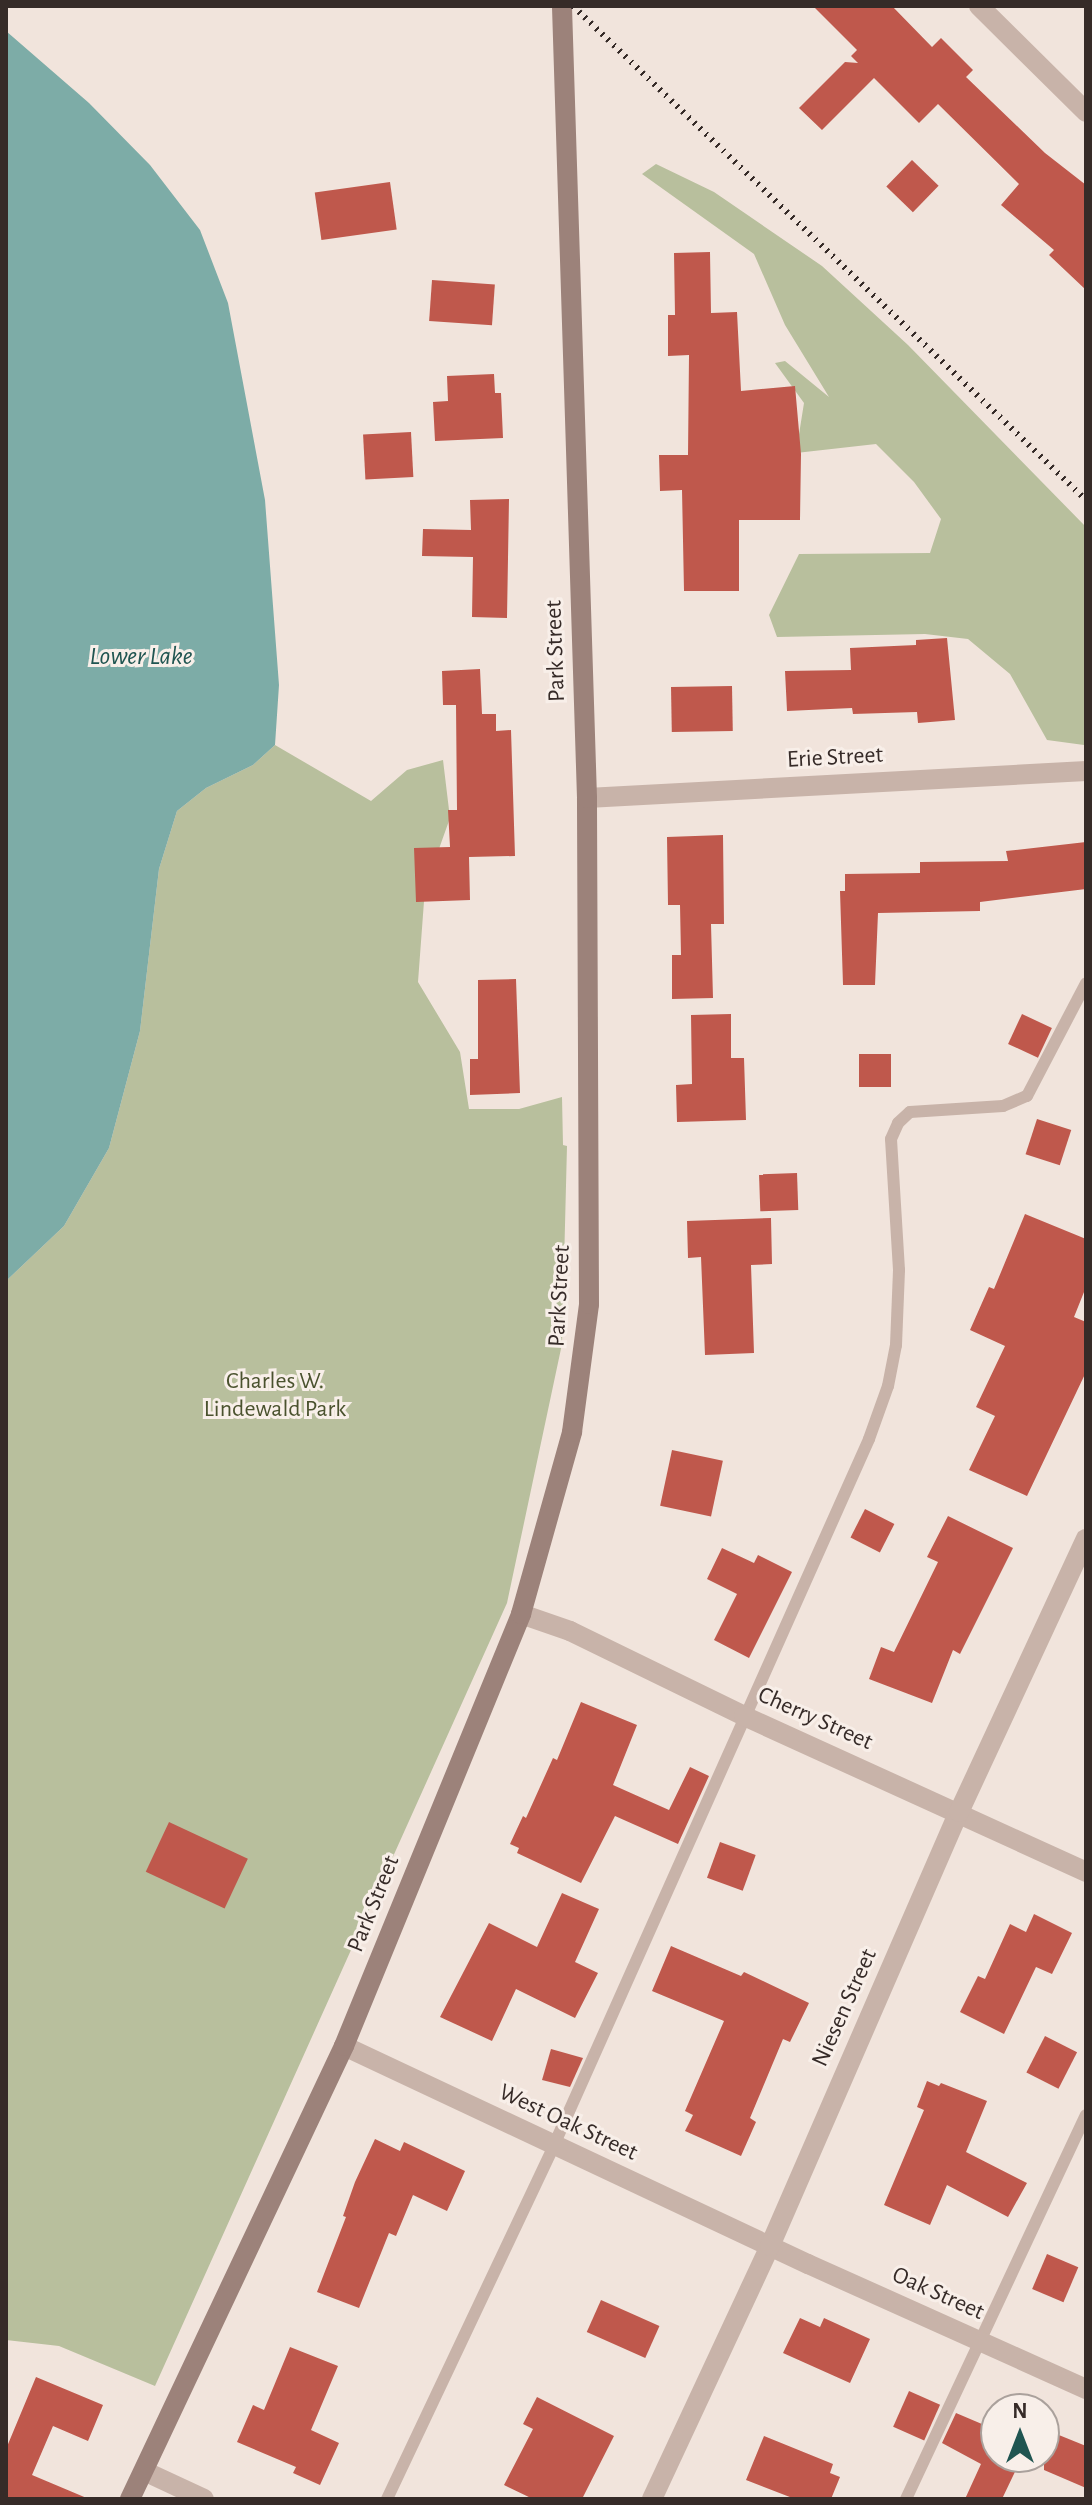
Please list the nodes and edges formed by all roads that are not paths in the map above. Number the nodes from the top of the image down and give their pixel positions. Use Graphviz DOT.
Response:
graph roads {
  1 [pos="562,6"];
  2 [pos="979,6"];
  3 [pos="1086,88"];
  4 [pos="1062,89"];
  5 [pos="1086,112"];
  6 [pos="1086,771"];
  7 [pos="587,798"];
  8 [pos="1086,983"];
  9 [pos="1086,1539"];
  10 [pos="521,1614"];
  11 [pos="744,1716"];
  12 [pos="959,1812"];
  13 [pos="1086,1872"];
  14 [pos="344,2046"];
  15 [pos="1086,2115"];
  16 [pos="554,2145"];
  17 [pos="770,2246"];
  18 [pos="978,2341"];
  19 [pos="1086,2389"];
  20 [pos="144,2471"];
  21 [pos="130,2499"];
  22 [pos="204,2499"];
  23 [pos="387,2499"];
  24 [pos="652,2499"];
  25 [pos="906,2499"];
  1 -- 7 [label="street, Park Street"];
  2 -- 4 [label="street"];
  3 -- 4 [label="street"];
  4 -- 5 [label="street"];
  6 -- 7 [label="street, Erie Street"];
  7 -- 10 [label="street, Park Street"];
  8 -- 11 [label="lane"];
  9 -- 12 [label="street, Niesen Street"];
  10 -- 11 [label="street, Cherry Street"];
  10 -- 14 [label="street, Park Street"];
  11 -- 12 [label="street, Cherry Street"];
  11 -- 16 [label="lane"];
  12 -- 13 [label="street, Cherry Street"];
  12 -- 17 [label="street, Niesen Street"];
  14 -- 16 [label="street, West Oak Street"];
  14 -- 20 [label="street, Park Street"];
  15 -- 18 [label="lane"];
  16 -- 17 [label="street, West Oak Street"];
  16 -- 23 [label="lane"];
  17 -- 18 [label="street, Oak Street"];
  17 -- 24 [label="street, Niesen Street"];
  18 -- 19 [label="street, Oak Street"];
  18 -- 25 [label="lane"];
  20 -- 21 [label="street, Park Street"];
  20 -- 22 [label="street"];
}
